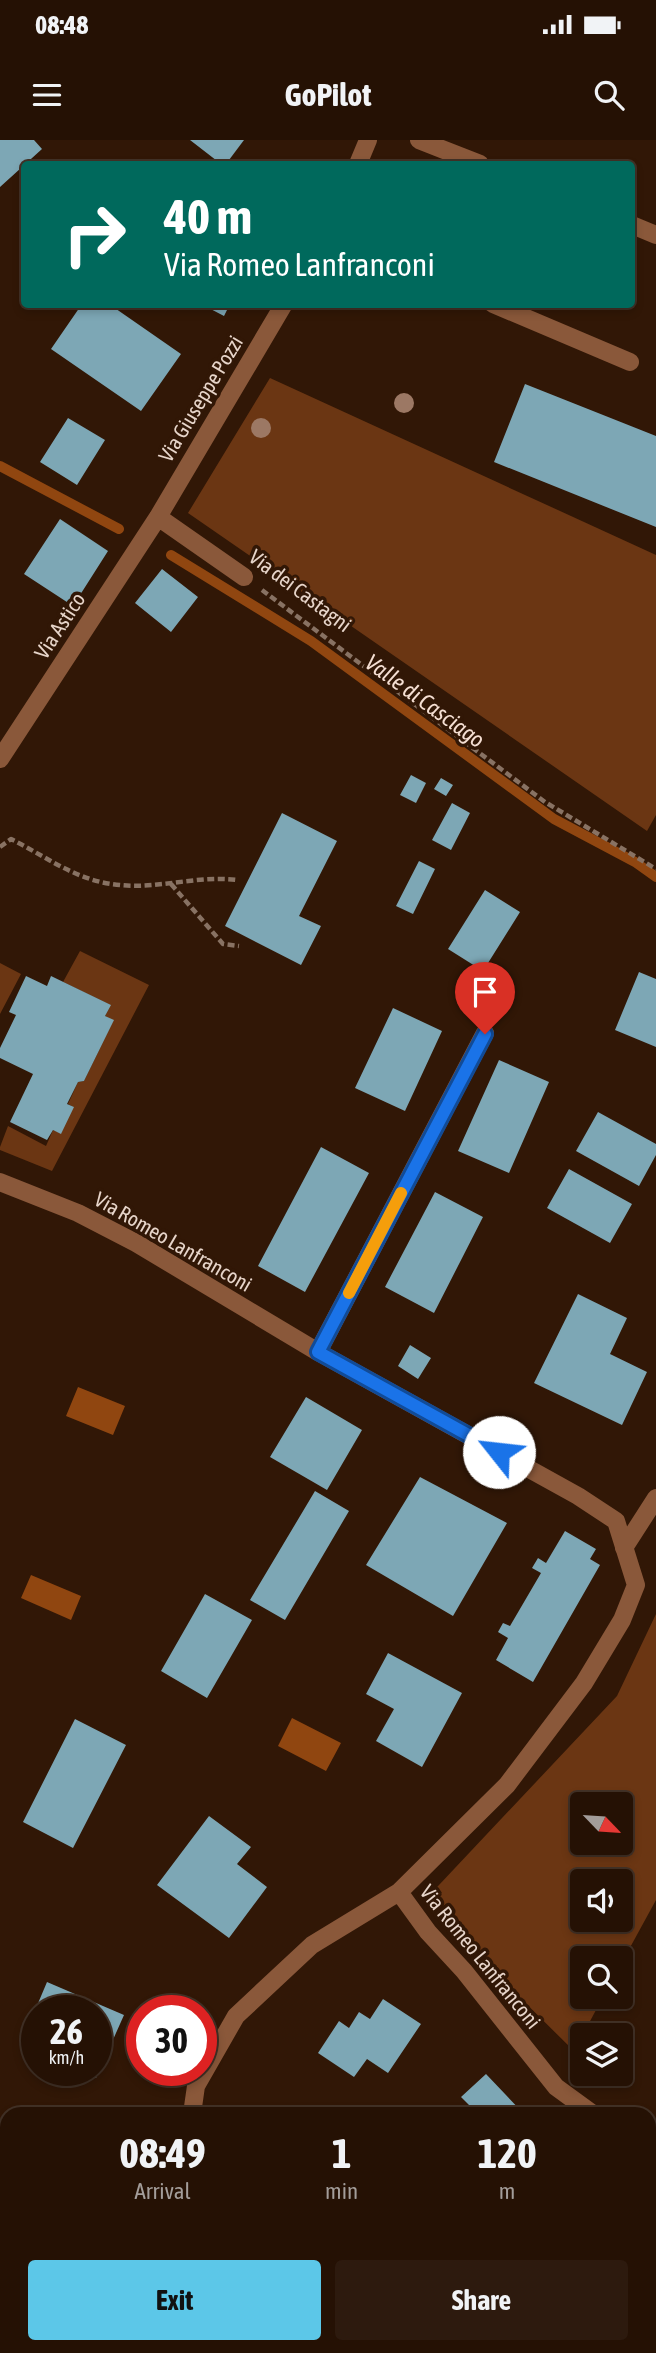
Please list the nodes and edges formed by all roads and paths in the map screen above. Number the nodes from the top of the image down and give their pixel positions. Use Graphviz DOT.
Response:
graph roads {
  1 [pos="368,140"];
  2 [pos="419,140"];
  3 [pos="359,161"];
  4 [pos="472,161"];
  5 [pos="635,226"];
  6 [pos="656,235"];
  7 [pos="282,308"];
  8 [pos="502,308"];
  9 [pos="630,362"];
  10 [pos="158,517"];
  11 [pos="244,577"];
  12 [pos="0,759"];
  13 [pos="0,847"];
  14 [pos="656,869"];
  15 [pos="238,880"];
  16 [pos="170,883"];
  17 [pos="239,946"];
  18 [pos="485,1034"];
  19 [pos="0,1182"];
  20 [pos="318,1352"];
  21 [pos="656,1498"];
  22 [pos="624,1548"];
  23 [pos="399,1892"];
  24 [pos="193,2107"];
  25 [pos="583,2107"];
  1 -- 3 [label="street"];
  2 -- 4 [label="street"];
  5 -- 6 [label="street"];
  7 -- 10 [label="street, Via Giuseppe Pozzi"];
  8 -- 9 [label="street"];
  10 -- 11 [label="street, Via dei Castagni"];
  10 -- 12 [label="street, Via Astico"];
  11 -- 14 [label="path, Via dei Castagni"];
  13 -- 16 [label="path"];
  15 -- 16 [label="path"];
  16 -- 17 [label="path"];
  18 -- 20 [label="street"];
  19 -- 20 [label="street, Via Romeo Lanfranconi"];
  20 -- 22 [label="street, Via Romeo Lanfranconi"];
  21 -- 22 [label="street"];
  22 -- 23 [label="street, Via Romeo Lanfranconi"];
  23 -- 24 [label="street"];
  23 -- 25 [label="street, Via Romeo Lanfranconi"];
}
